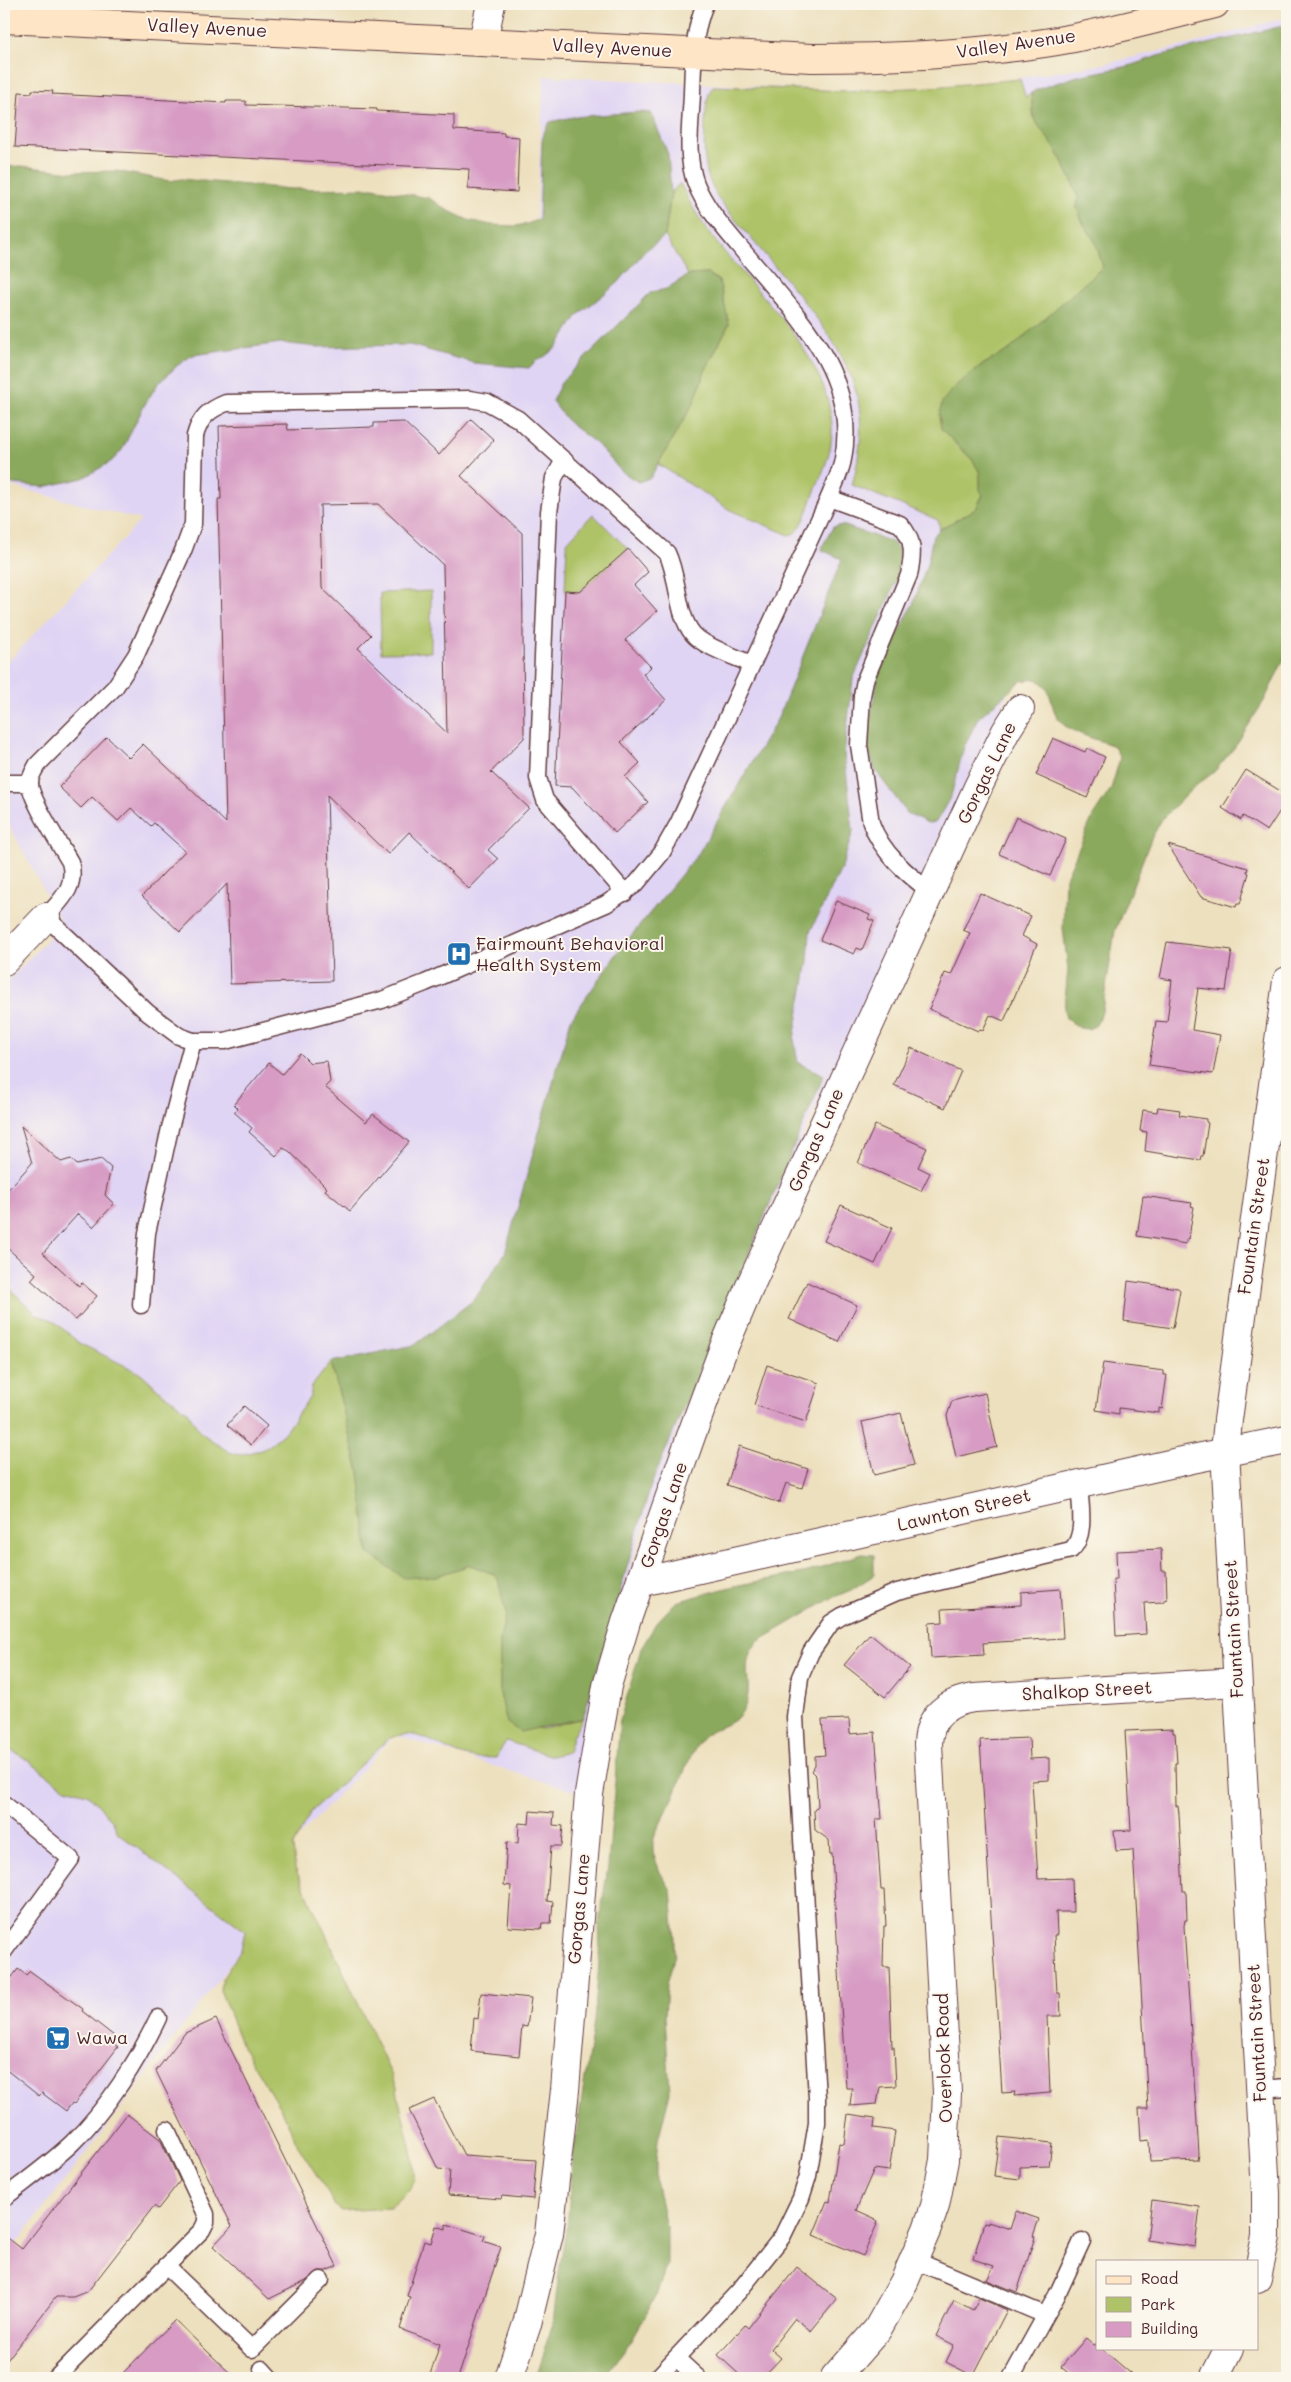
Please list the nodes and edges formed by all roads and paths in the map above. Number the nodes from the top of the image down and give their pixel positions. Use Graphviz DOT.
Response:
graph roads {
  1 [pos="491,4"];
  2 [pos="705,4"];
  3 [pos="1215,4"];
  4 [pos="4,19"];
  5 [pos="483,41"];
  6 [pos="694,52"];
  7 [pos="564,460"];
  8 [pos="829,498"];
  9 [pos="752,664"];
  10 [pos="1020,709"];
  11 [pos="30,783"];
  12 [pos="4,784"];
  13 [pos="625,893"];
  14 [pos="932,893"];
  15 [pos="46,917"];
  16 [pos="4,962"];
  17 [pos="1287,981"];
  18 [pos="193,1041"];
  19 [pos="141,1305"];
  20 [pos="1287,1440"];
  21 [pos="1225,1451"];
  22 [pos="1079,1484"];
  23 [pos="641,1582"];
  24 [pos="1237,1682"];
  25 [pos="940,1712"];
  26 [pos="4,1804"];
  27 [pos="4,1950"];
  28 [pos="158,2018"];
  29 [pos="1287,2087"];
  30 [pos="1260,2089"];
  31 [pos="167,2130"];
  32 [pos="4,2198"];
  33 [pos="1276,2238"];
  34 [pos="1082,2242"];
  35 [pos="914,2260"];
  36 [pos="166,2266"];
  37 [pos="1258,2276"];
  38 [pos="321,2280"];
  39 [pos="1045,2315"];
  40 [pos="1228,2350"];
  41 [pos="676,2358"];
  42 [pos="56,2378"];
  43 [pos="509,2378"];
  44 [pos="657,2378"];
  45 [pos="698,2378"];
  46 [pos="835,2378"];
  47 [pos="1011,2378"];
  48 [pos="1214,2378"];
  1 -- 5 [label="street"];
  2 -- 6 [label="lane"];
  3 -- 6 [label="street, Valley Avenue"];
  4 -- 5 [label="street, Valley Avenue"];
  5 -- 6 [label="street, Valley Avenue"];
  6 -- 8 [label="lane"];
  7 -- 9 [label="lane"];
  7 -- 11 [label="lane"];
  7 -- 13 [label="lane"];
  8 -- 9 [label="lane"];
  8 -- 14 [label="lane"];
  9 -- 13 [label="lane"];
  10 -- 14 [label="street, Gorgas Lane"];
  11 -- 12 [label="lane"];
  11 -- 15 [label="lane"];
  13 -- 18 [label="lane"];
  14 -- 23 [label="street, Gorgas Lane"];
  15 -- 16 [label="street"];
  15 -- 18 [label="lane"];
  17 -- 21 [label="street, Fountain Street"];
  18 -- 19 [label="lane"];
  20 -- 21 [label="street, Lawnton Street"];
  21 -- 22 [label="street, Lawnton Street"];
  21 -- 24 [label="street, Fountain Street"];
  22 -- 23 [label="street, Lawnton Street"];
  22 -- 41 [label="lane"];
  23 -- 43 [label="street, Gorgas Lane"];
  24 -- 25 [label="street, Shalkop Street"];
  24 -- 30 [label="street, Fountain Street"];
  25 -- 35 [label="street, Overlook Road"];
  26 -- 27 [label="lane"];
  28 -- 32 [label="lane"];
  29 -- 30 [label="lane"];
  30 -- 33 [label="street, Fountain Street"];
  31 -- 36 [label="lane"];
  33 -- 37 [label="street, Fountain Street"];
  34 -- 39 [label="lane"];
  35 -- 39 [label="lane"];
  35 -- 46 [label="street, Overlook Road"];
  36 -- 38 [label="lane"];
  36 -- 42 [label="lane"];
  39 -- 47 [label="lane"];
  40 -- 48 [label="street"];
  41 -- 44 [label="lane"];
  41 -- 45 [label="lane"];
}
